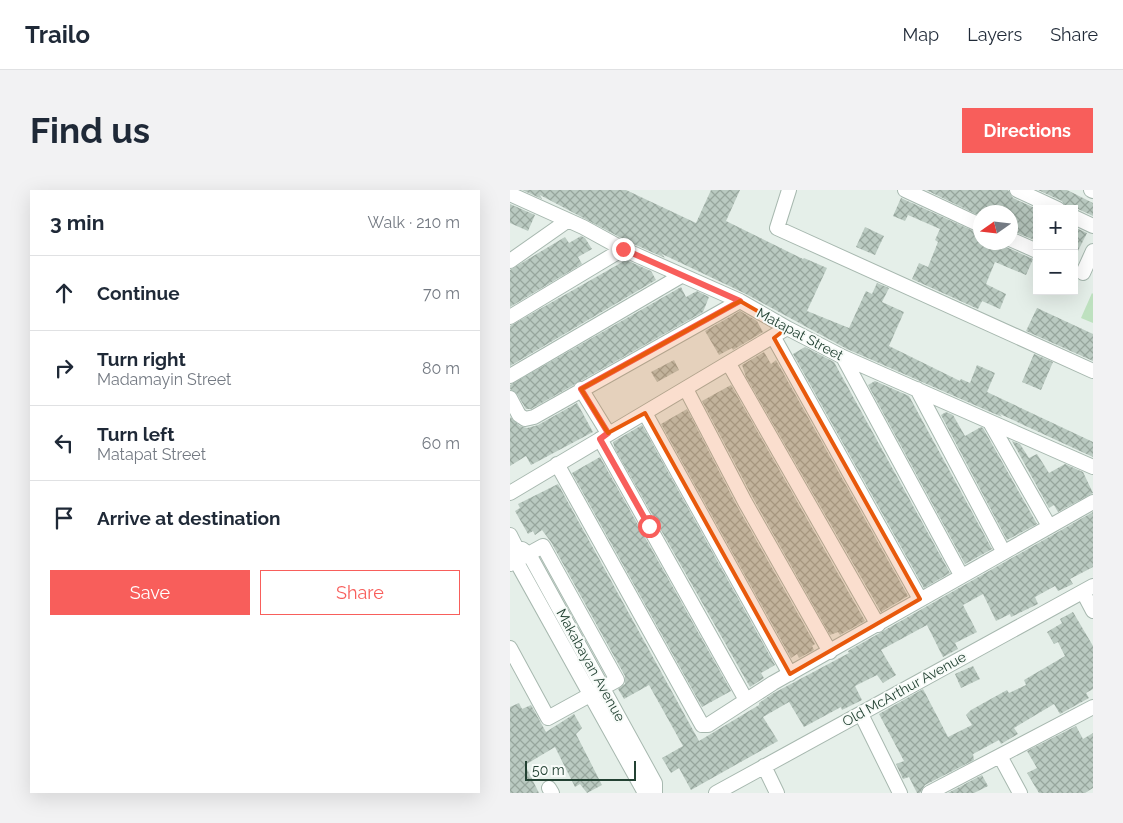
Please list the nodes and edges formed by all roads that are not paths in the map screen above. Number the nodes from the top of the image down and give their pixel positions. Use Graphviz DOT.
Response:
graph roads {
  1 [pos="789,190"];
  2 [pos="905,190"];
  3 [pos="1017,190"];
  4 [pos="510,194"];
  5 [pos="1049,205"];
  6 [pos="1078,219"];
  7 [pos="567,221"];
  8 [pos="973,222"];
  9 [pos="1093,226"];
  10 [pos="1018,243"];
  11 [pos="623,249"];
  12 [pos="1035,250"];
  13 [pos="1093,251"];
  14 [pos="510,261"];
  15 [pos="1083,273"];
  16 [pos="681,276"];
  17 [pos="740,301"];
  18 [pos="510,317"];
  19 [pos="786,328"];
  20 [pos="774,338"];
  21 [pos="843,357"];
  22 [pos="729,364"];
  23 [pos="1093,371"];
  24 [pos="510,376"];
  25 [pos="581,389"];
  26 [pos="686,389"];
  27 [pos="917,389"];
  28 [pos="510,398"];
  29 [pos="644,413"];
  30 [pos="991,424"];
  31 [pos="604,436"];
  32 [pos="556,464"];
  33 [pos="1093,467"];
  34 [pos="510,493"];
  35 [pos="1093,502"];
  36 [pos="1049,526"];
  37 [pos="513,540"];
  38 [pos="1003,551"];
  39 [pos="530,554"];
  40 [pos="513,563"];
  41 [pos="961,575"];
  42 [pos="1088,589"];
  43 [pos="920,599"];
  44 [pos="1093,611"];
  45 [pos="878,625"];
  46 [pos="510,648"];
  47 [pos="830,652"];
  48 [pos="790,674"];
  49 [pos="603,688"];
  50 [pos="589,696"];
  51 [pos="746,700"];
  52 [pos="1093,707"];
  53 [pos="861,714"];
  54 [pos="1000,756"];
  55 [pos="764,766"];
  56 [pos="647,791"];
  57 [pos="716,793"];
  58 [pos="777,793"];
  59 [pos="900,793"];
  60 [pos="929,793"];
  61 [pos="1020,793"];
  1 -- 23 [label="street"];
  2 -- 8 [label="street"];
  3 -- 5 [label="street"];
  4 -- 7 [label="street, Matapat Street"];
  6 -- 9 [label="street"];
  7 -- 11 [label="street, Matapat Street"];
  7 -- 14 [label="street"];
  10 -- 12 [label="street"];
  11 -- 16 [label="street, Matapat Street"];
  11 -- 18 [label="street"];
  13 -- 15 [label="street"];
  16 -- 17 [label="street, Matapat Street"];
  16 -- 24 [label="street"];
  17 -- 19 [label="street, Matapat Street"];
  17 -- 25 [label="street"];
  19 -- 20 [label="street"];
  19 -- 21 [label="street, Matapat Street"];
  20 -- 22 [label="street"];
  20 -- 43 [label="street"];
  21 -- 27 [label="street, Matapat Street"];
  21 -- 41 [label="street"];
  22 -- 26 [label="street"];
  22 -- 45 [label="street"];
  25 -- 28 [label="street"];
  25 -- 31 [label="street"];
  26 -- 29 [label="street"];
  26 -- 47 [label="street"];
  27 -- 30 [label="street, Matapat Street"];
  27 -- 38 [label="street"];
  29 -- 31 [label="street"];
  29 -- 48 [label="street"];
  30 -- 33 [label="street, Matapat Street"];
  30 -- 36 [label="street"];
  31 -- 32 [label="street"];
  31 -- 51 [label="street"];
  32 -- 34 [label="street"];
  32 -- 51 [label="street"];
  35 -- 36 [label="street"];
  36 -- 38 [label="street"];
  37 -- 39 [label="street, Makabayan Avenue"];
  37 -- 40 [label="street, Makabayan Avenue"];
  38 -- 41 [label="street"];
  39 -- 40 [label="street"];
  39 -- 49 [label="street"];
  40 -- 50 [label="street, Makabayan Avenue"];
  41 -- 43 [label="street"];
  42 -- 44 [label="street"];
  42 -- 53 [label="street, Old McArthur Avenue"];
  43 -- 45 [label="street"];
  45 -- 47 [label="street"];
  46 -- 50 [label="street"];
  47 -- 48 [label="street"];
  48 -- 51 [label="street"];
  49 -- 50 [label="street"];
  49 -- 56 [label="street, Makabayan Avenue"];
  50 -- 56 [label="street, Makabayan Avenue"];
  52 -- 54 [label="street"];
  53 -- 55 [label="street, Old McArthur Avenue"];
  53 -- 59 [label="street"];
  54 -- 60 [label="street"];
  54 -- 61 [label="street"];
  55 -- 57 [label="street, Old McArthur Avenue"];
  55 -- 58 [label="street"];
}
